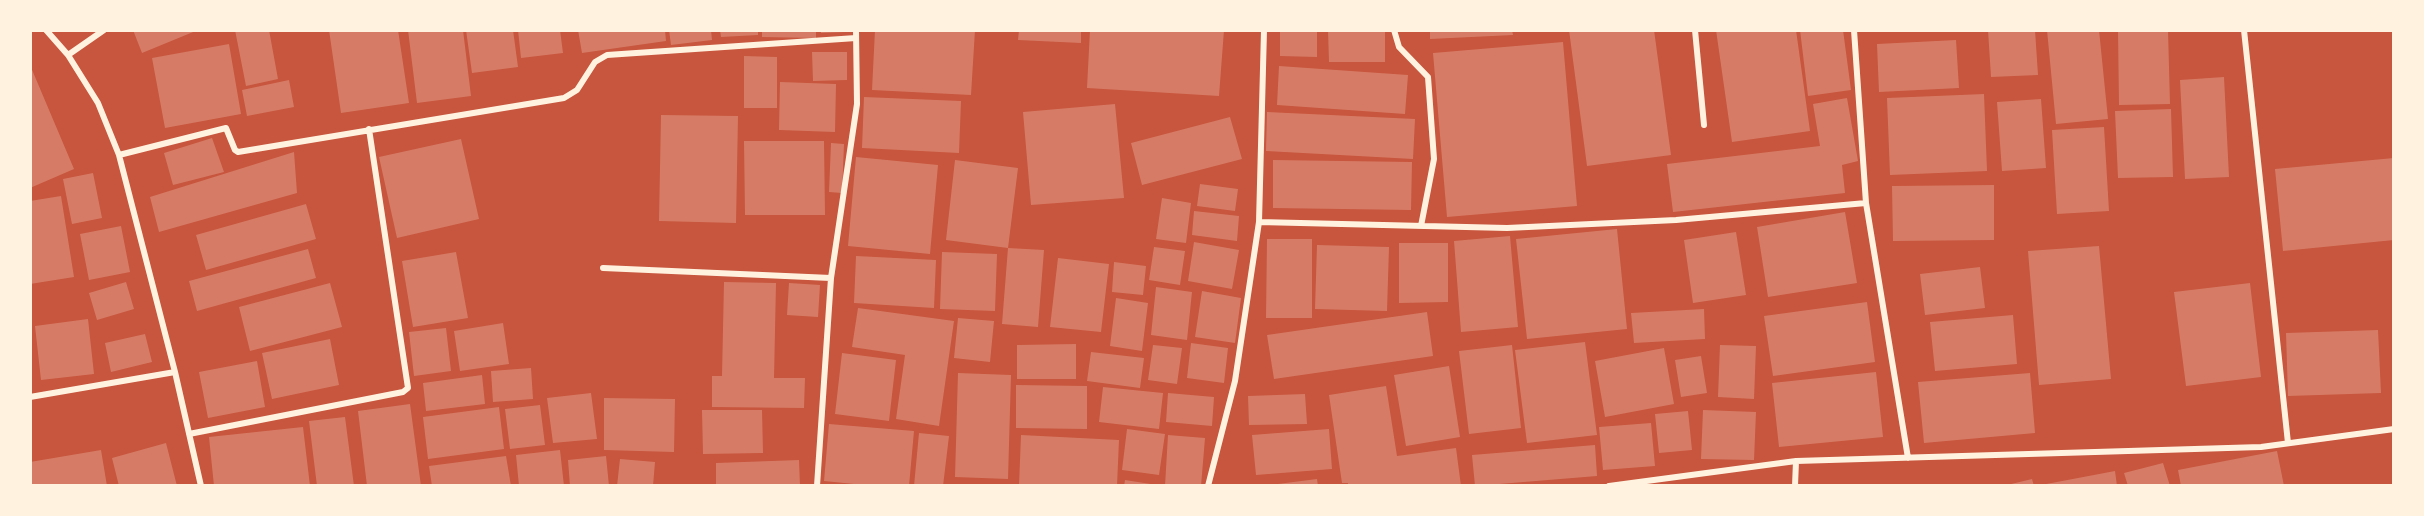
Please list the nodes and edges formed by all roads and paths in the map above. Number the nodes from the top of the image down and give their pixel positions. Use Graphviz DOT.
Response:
graph roads {
  1 [pos="46,30"];
  2 [pos="104,30"];
  3 [pos="856,30"];
  4 [pos="1264,30"];
  5 [pos="1394,30"];
  6 [pos="1695,30"];
  7 [pos="1854,30"];
  8 [pos="2244,30"];
  9 [pos="856,38"];
  10 [pos="68,55"];
  11 [pos="1704,125"];
  12 [pos="369,129"];
  13 [pos="119,155"];
  14 [pos="1866,203"];
  15 [pos="1258,222"];
  16 [pos="1421,226"];
  17 [pos="603,268"];
  18 [pos="831,278"];
  19 [pos="175,372"];
  20 [pos="30,397"];
  21 [pos="2394,429"];
  22 [pos="189,434"];
  23 [pos="2289,443"];
  24 [pos="1908,458"];
  25 [pos="1796,461"];
  26 [pos="201,486"];
  27 [pos="817,486"];
  28 [pos="1208,486"];
  29 [pos="1609,486"];
  30 [pos="1795,486"];
  1 -- 10 [label="street"];
  2 -- 10 [label="street"];
  3 -- 9 [label="street"];
  4 -- 15 [label="street"];
  5 -- 16 [label="street"];
  6 -- 11 [label="street"];
  7 -- 14 [label="street"];
  8 -- 23 [label="street"];
  9 -- 12 [label="street"];
  9 -- 18 [label="street"];
  10 -- 13 [label="street"];
  12 -- 13 [label="street"];
  12 -- 22 [label="street"];
  13 -- 19 [label="street"];
  14 -- 16 [label="street"];
  14 -- 24 [label="street"];
  15 -- 16 [label="street"];
  15 -- 28 [label="street"];
  17 -- 18 [label="street"];
  18 -- 27 [label="street"];
  19 -- 20 [label="street"];
  19 -- 22 [label="street"];
  21 -- 23 [label="street"];
  22 -- 26 [label="street"];
  23 -- 24 [label="street"];
  24 -- 25 [label="street"];
  25 -- 29 [label="street"];
  25 -- 30 [label="street"];
}
